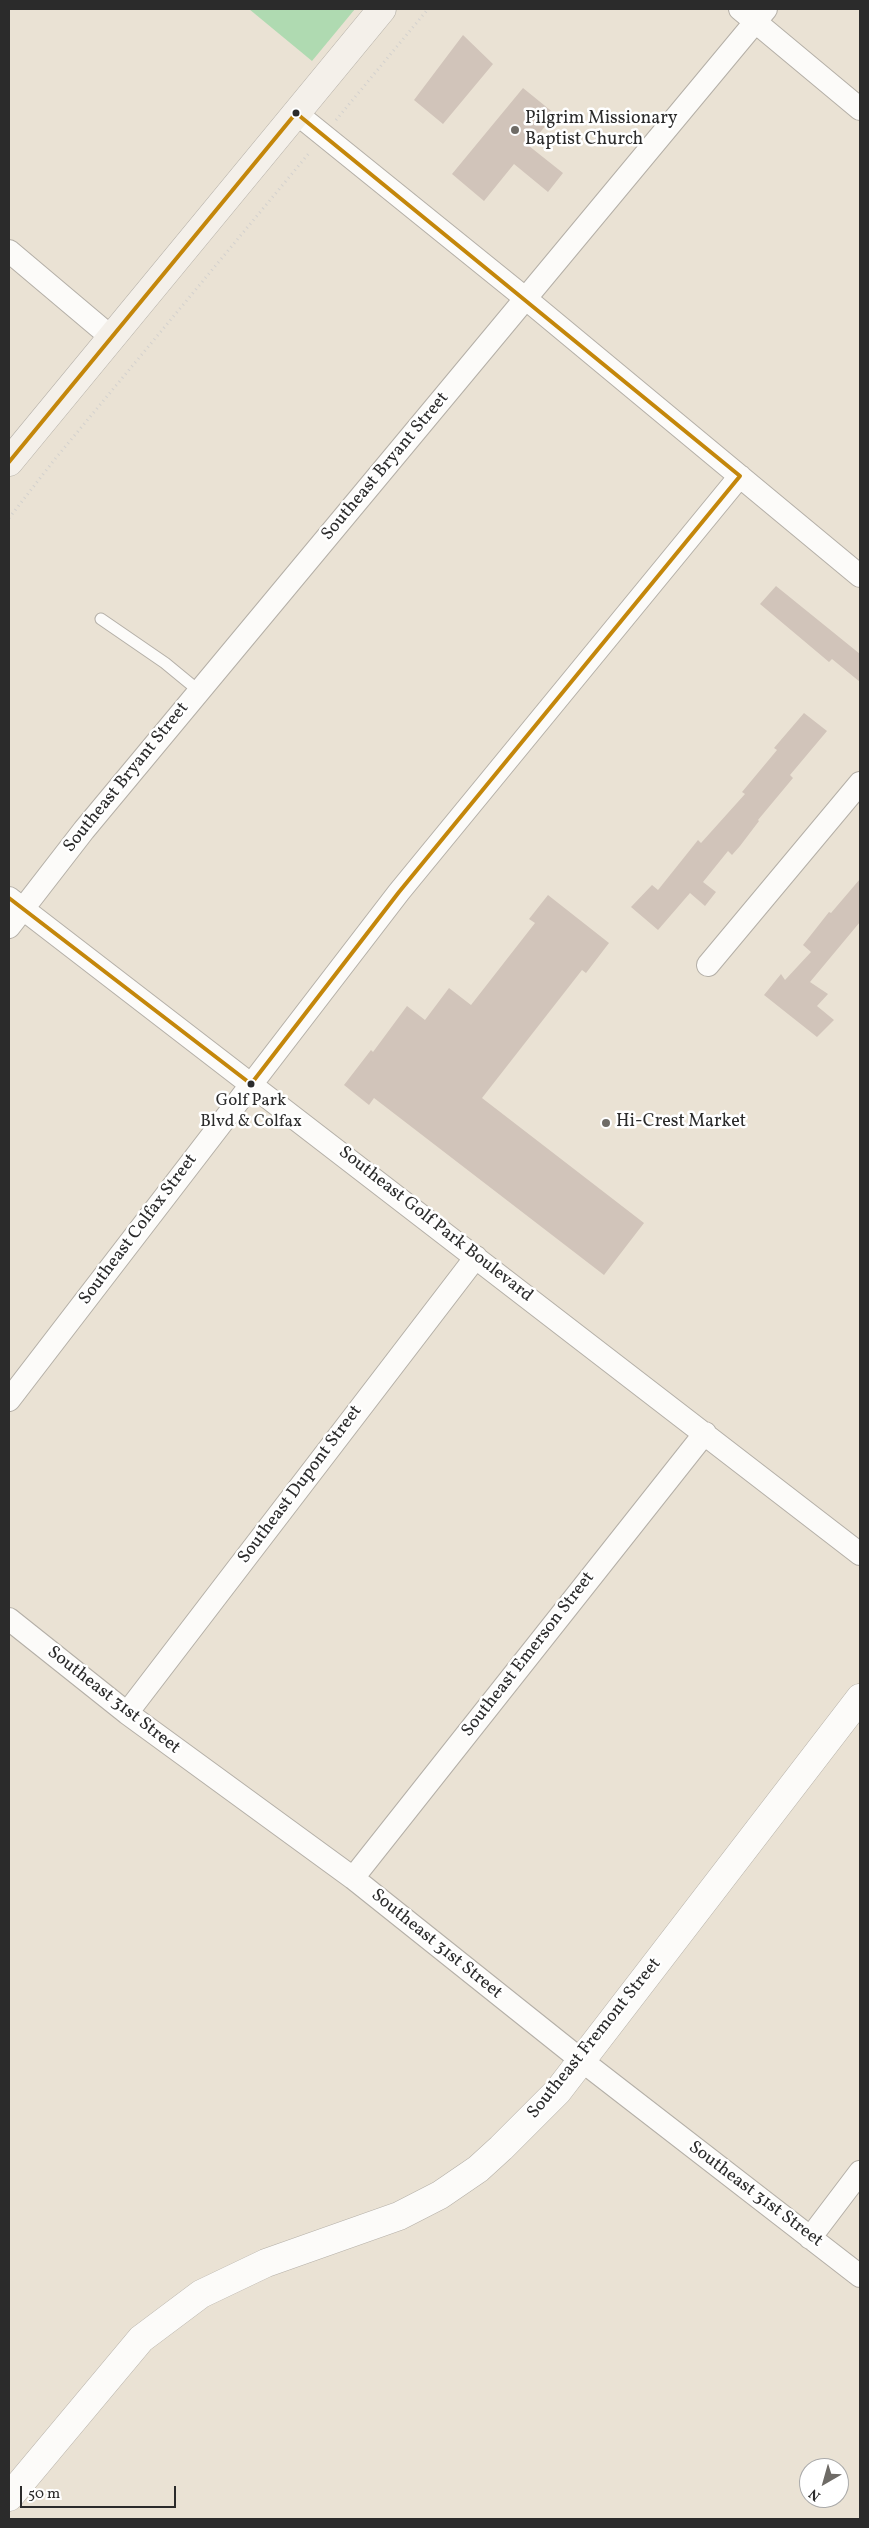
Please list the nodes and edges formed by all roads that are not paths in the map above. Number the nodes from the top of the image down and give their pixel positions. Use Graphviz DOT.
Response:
graph roads {
  1 [pos="382,9"];
  2 [pos="754,13"];
  3 [pos="860,109"];
  4 [pos="296,113"];
  5 [pos="9,251"];
  6 [pos="525,298"];
  7 [pos="111,337"];
  8 [pos="9,462"];
  9 [pos="740,476"];
  10 [pos="860,576"];
  11 [pos="101,619"];
  12 [pos="199,691"];
  13 [pos="860,783"];
  14 [pos="16,903"];
  15 [pos="9,927"];
  16 [pos="708,965"];
  17 [pos="251,1084"];
  18 [pos="476,1257"];
  19 [pos="9,1400"];
  20 [pos="705,1432"];
  21 [pos="860,1554"];
  22 [pos="9,1619"];
  23 [pos="860,1698"];
  24 [pos="127,1712"];
  25 [pos="353,1878"];
  26 [pos="581,2060"];
  27 [pos="860,2172"];
  28 [pos="810,2238"];
  29 [pos="860,2276"];
  30 [pos="9,2497"];
  1 -- 4 [label="main road"];
  2 -- 3 [label="street"];
  2 -- 6 [label="street, Southeast Bryant Street"];
  4 -- 6 [label="street"];
  4 -- 7 [label="main road"];
  5 -- 7 [label="street"];
  6 -- 9 [label="street"];
  6 -- 12 [label="street, Southeast Bryant Street"];
  7 -- 8 [label="main road"];
  9 -- 10 [label="street"];
  9 -- 17 [label="street, Southeast Colfax Street"];
  11 -- 12 [label="lane"];
  12 -- 14 [label="street, Southeast Bryant Street"];
  13 -- 16 [label="street"];
  14 -- 15 [label="street, Southeast Bryant Street"];
  14 -- 17 [label="street, Southeast Golf Park Boulevard"];
  17 -- 18 [label="street, Southeast Golf Park Boulevard"];
  17 -- 19 [label="street, Southeast Colfax Street"];
  18 -- 20 [label="street, Southeast Golf Park Boulevard"];
  18 -- 24 [label="street, Southeast Dupont Street"];
  20 -- 21 [label="street, Southeast Golf Park Boulevard"];
  20 -- 25 [label="street, Southeast Emerson Street"];
  22 -- 24 [label="street, Southeast 31st Street"];
  23 -- 26 [label="street, Southeast Fremont Street"];
  24 -- 25 [label="street, Southeast 31st Street"];
  25 -- 26 [label="street, Southeast 31st Street"];
  26 -- 28 [label="street, Southeast 31st Street"];
  26 -- 30 [label="street, Southeast Fremont Street"];
  27 -- 28 [label="street"];
  28 -- 29 [label="street, Southeast 31st Street"];
}
